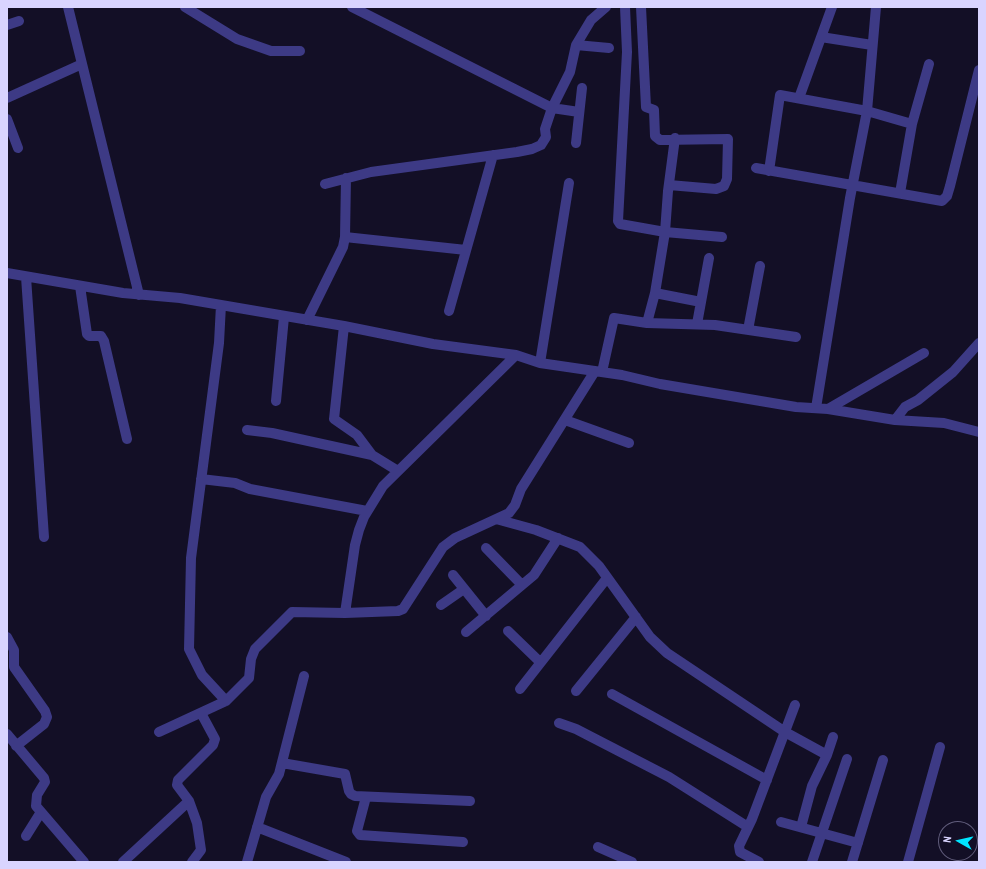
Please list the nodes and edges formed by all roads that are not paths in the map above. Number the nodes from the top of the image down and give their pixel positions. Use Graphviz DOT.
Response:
graph roads {
  1 [pos="68,7"];
  2 [pos="185,7"];
  3 [pos="352,7"];
  4 [pos="606,7"];
  5 [pos="625,7"];
  6 [pos="641,7"];
  7 [pos="832,7"];
  8 [pos="876,7"];
  9 [pos="19,21"];
  10 [pos="7,25"];
  11 [pos="821,37"];
  12 [pos="576,45"];
  13 [pos="872,45"];
  14 [pos="609,48"];
  15 [pos="300,50"];
  16 [pos="82,64"];
  17 [pos="929,64"];
  18 [pos="979,70"];
  19 [pos="582,88"];
  20 [pos="7,97"];
  21 [pos="799,98"];
  22 [pos="552,108"];
  23 [pos="867,111"];
  24 [pos="579,112"];
  25 [pos="7,119"];
  26 [pos="912,124"];
  27 [pos="675,138"];
  28 [pos="576,143"];
  29 [pos="18,148"];
  30 [pos="493,155"];
  31 [pos="756,168"];
  32 [pos="769,171"];
  33 [pos="346,178"];
  34 [pos="569,183"];
  35 [pos="325,184"];
  36 [pos="852,184"];
  37 [pos="669,185"];
  38 [pos="900,193"];
  39 [pos="665,232"];
  40 [pos="345,237"];
  41 [pos="722,237"];
  42 [pos="466,250"];
  43 [pos="709,258"];
  44 [pos="760,266"];
  45 [pos="7,273"];
  46 [pos="26,276"];
  47 [pos="80,286"];
  48 [pos="655,293"];
  49 [pos="139,295"];
  50 [pos="701,302"];
  51 [pos="221,305"];
  52 [pos="449,311"];
  53 [pos="284,317"];
  54 [pos="307,320"];
  55 [pos="648,323"];
  56 [pos="697,324"];
  57 [pos="344,326"];
  58 [pos="748,330"];
  59 [pos="796,338"];
  60 [pos="979,343"];
  61 [pos="924,353"];
  62 [pos="516,355"];
  63 [pos="540,363"];
  64 [pos="599,372"];
  65 [pos="276,401"];
  66 [pos="816,408"];
  67 [pos="828,409"];
  68 [pos="565,420"];
  69 [pos="895,420"];
  70 [pos="247,430"];
  71 [pos="979,432"];
  72 [pos="127,439"];
  73 [pos="629,443"];
  74 [pos="372,454"];
  75 [pos="398,471"];
  76 [pos="201,479"];
  77 [pos="367,511"];
  78 [pos="496,519"];
  79 [pos="44,537"];
  80 [pos="558,538"];
  81 [pos="486,548"];
  82 [pos="453,575"];
  83 [pos="606,578"];
  84 [pos="522,585"];
  85 [pos="464,589"];
  86 [pos="441,605"];
  87 [pos="344,613"];
  88 [pos="486,616"];
  89 [pos="636,617"];
  90 [pos="508,631"];
  91 [pos="466,632"];
  92 [pos="7,638"];
  93 [pos="540,662"];
  94 [pos="304,676"];
  95 [pos="520,689"];
  96 [pos="576,691"];
  97 [pos="612,694"];
  98 [pos="226,701"];
  99 [pos="795,705"];
  100 [pos="201,713"];
  101 [pos="559,723"];
  102 [pos="158,732"];
  103 [pos="785,732"];
  104 [pos="7,734"];
  105 [pos="833,737"];
  106 [pos="16,746"];
  107 [pos="940,747"];
  108 [pos="826,755"];
  109 [pos="847,759"];
  110 [pos="883,760"];
  111 [pos="282,763"];
  112 [pos="767,780"];
  113 [pos="366,797"];
  114 [pos="189,800"];
  115 [pos="470,801"];
  116 [pos="41,812"];
  117 [pos="781,822"];
  118 [pos="748,827"];
  119 [pos="801,827"];
  120 [pos="256,828"];
  121 [pos="822,833"];
  122 [pos="26,836"];
  123 [pos="463,842"];
  124 [pos="858,843"];
  125 [pos="598,847"];
  126 [pos="84,862"];
  127 [pos="123,862"];
  128 [pos="192,862"];
  129 [pos="247,862"];
  130 [pos="346,862"];
  131 [pos="632,862"];
  132 [pos="759,862"];
  133 [pos="812,862"];
  134 [pos="852,862"];
  135 [pos="908,862"];
  1 -- 16 [label="street"];
  2 -- 15 [label="street"];
  3 -- 22 [label="street"];
  4 -- 12 [label="street"];
  5 -- 39 [label="street"];
  6 -- 27 [label="street"];
  7 -- 11 [label="street"];
  8 -- 13 [label="street"];
  9 -- 10 [label="street"];
  11 -- 13 [label="street"];
  11 -- 21 [label="street"];
  12 -- 14 [label="street"];
  12 -- 22 [label="street"];
  13 -- 23 [label="street"];
  16 -- 20 [label="street"];
  16 -- 49 [label="street"];
  17 -- 26 [label="street"];
  18 -- 38 [label="street"];
  19 -- 24 [label="street"];
  21 -- 23 [label="street"];
  21 -- 32 [label="street"];
  22 -- 24 [label="street"];
  22 -- 30 [label="street"];
  23 -- 26 [label="street"];
  23 -- 36 [label="street"];
  24 -- 28 [label="street"];
  25 -- 29 [label="street"];
  26 -- 38 [label="street"];
  27 -- 37 [label="street"];
  27 -- 37 [label="street"];
  30 -- 33 [label="street"];
  30 -- 42 [label="street"];
  31 -- 32 [label="street"];
  32 -- 36 [label="street"];
  33 -- 35 [label="street"];
  33 -- 40 [label="street"];
  34 -- 63 [label="street"];
  36 -- 38 [label="street"];
  36 -- 66 [label="street"];
  37 -- 39 [label="street"];
  39 -- 41 [label="street"];
  39 -- 48 [label="street"];
  40 -- 42 [label="street"];
  40 -- 54 [label="street"];
  42 -- 52 [label="street"];
  43 -- 50 [label="street"];
  44 -- 58 [label="street"];
  45 -- 46 [label="street"];
  46 -- 47 [label="street"];
  46 -- 79 [label="street"];
  47 -- 49 [label="street"];
  47 -- 72 [label="street"];
  48 -- 50 [label="street"];
  48 -- 55 [label="street"];
  49 -- 51 [label="street"];
  50 -- 56 [label="street"];
  51 -- 53 [label="street"];
  51 -- 76 [label="street"];
  53 -- 54 [label="street"];
  53 -- 65 [label="street"];
  54 -- 57 [label="street"];
  55 -- 56 [label="street"];
  55 -- 64 [label="street"];
  56 -- 58 [label="street"];
  57 -- 62 [label="street"];
  57 -- 74 [label="street"];
  58 -- 59 [label="street"];
  60 -- 69 [label="street"];
  61 -- 67 [label="street"];
  62 -- 63 [label="street"];
  62 -- 75 [label="street"];
  63 -- 64 [label="street"];
  64 -- 66 [label="street"];
  64 -- 68 [label="street"];
  66 -- 67 [label="street"];
  67 -- 69 [label="street"];
  68 -- 73 [label="street"];
  68 -- 78 [label="street"];
  69 -- 71 [label="street"];
  70 -- 74 [label="street"];
  74 -- 75 [label="street"];
  75 -- 77 [label="street"];
  76 -- 77 [label="street"];
  76 -- 98 [label="street"];
  77 -- 87 [label="street"];
  78 -- 80 [label="street"];
  78 -- 87 [label="street"];
  80 -- 83 [label="street"];
  80 -- 84 [label="street"];
  81 -- 84 [label="street"];
  82 -- 85 [label="street"];
  83 -- 89 [label="street"];
  83 -- 93 [label="street"];
  84 -- 88 [label="street"];
  85 -- 86 [label="street"];
  85 -- 88 [label="street"];
  87 -- 98 [label="street"];
  88 -- 91 [label="street"];
  89 -- 96 [label="street"];
  89 -- 103 [label="street"];
  90 -- 93 [label="street"];
  92 -- 106 [label="street"];
  93 -- 95 [label="street"];
  94 -- 111 [label="street"];
  97 -- 112 [label="street"];
  98 -- 100 [label="street"];
  99 -- 103 [label="street"];
  100 -- 102 [label="street"];
  100 -- 114 [label="street"];
  101 -- 118 [label="street"];
  103 -- 108 [label="street"];
  103 -- 112 [label="street"];
  104 -- 106 [label="street"];
  105 -- 108 [label="street"];
  106 -- 116 [label="street"];
  107 -- 135 [label="street"];
  108 -- 119 [label="street"];
  109 -- 121 [label="street"];
  110 -- 124 [label="street"];
  111 -- 113 [label="street"];
  111 -- 120 [label="street"];
  112 -- 118 [label="street"];
  113 -- 115 [label="street"];
  113 -- 123 [label="street"];
  114 -- 127 [label="street"];
  114 -- 128 [label="street"];
  116 -- 122 [label="street"];
  116 -- 126 [label="street"];
  117 -- 119 [label="street"];
  118 -- 132 [label="street"];
  119 -- 121 [label="street"];
  120 -- 129 [label="street"];
  120 -- 130 [label="street"];
  121 -- 124 [label="street"];
  121 -- 133 [label="street"];
  124 -- 134 [label="street"];
  125 -- 131 [label="street"];
}
